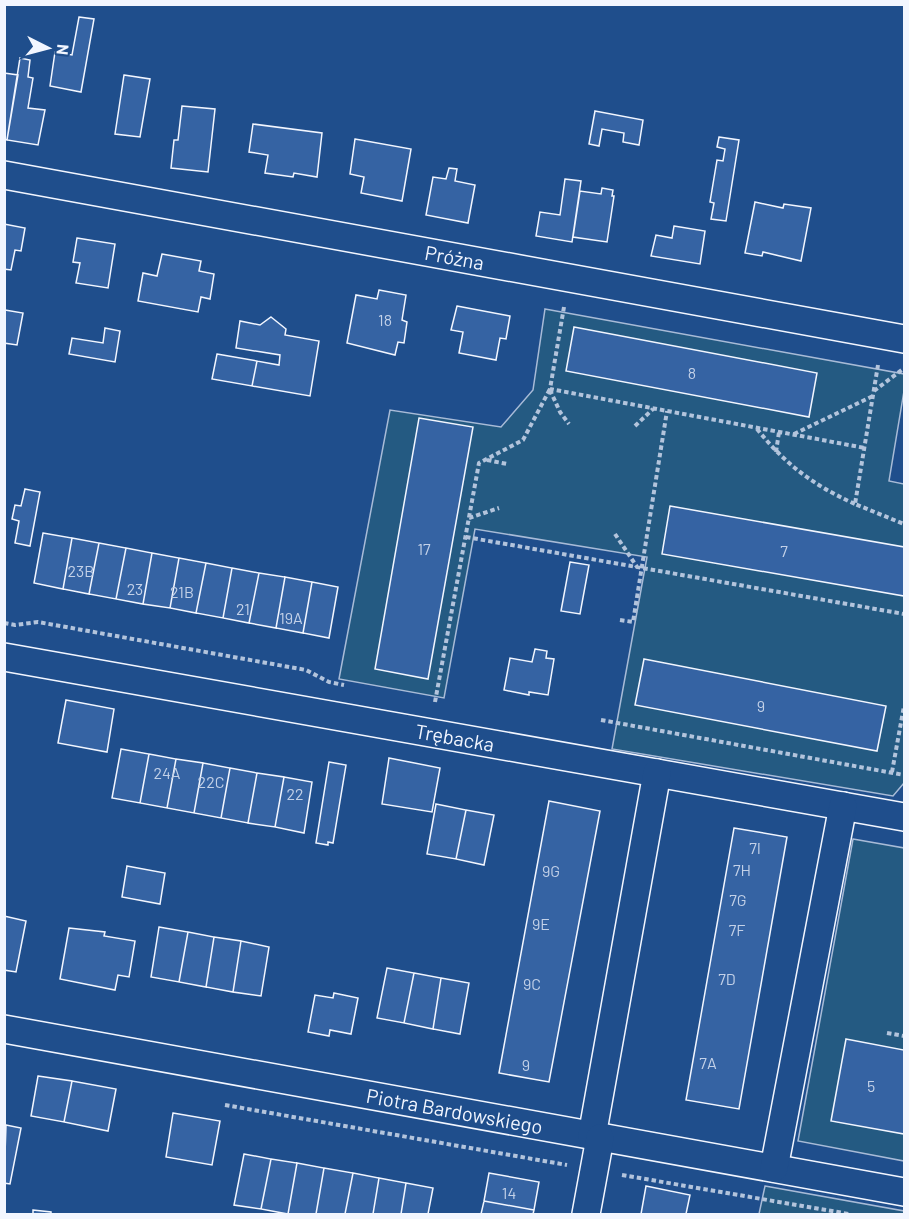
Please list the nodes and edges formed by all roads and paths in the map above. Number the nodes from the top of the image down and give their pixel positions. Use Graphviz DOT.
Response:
graph roads {
  1 [pos="4,175"];
  2 [pos="564,307"];
  3 [pos="904,339"];
  4 [pos="878,365"];
  5 [pos="903,369"];
  6 [pos="550,389"];
  7 [pos="873,394"];
  8 [pos="653,409"];
  9 [pos="667,411"];
  10 [pos="569,424"];
  11 [pos="634,426"];
  12 [pos="756,428"];
  13 [pos="779,432"];
  14 [pos="793,435"];
  15 [pos="864,448"];
  16 [pos="776,453"];
  17 [pos="485,460"];
  18 [pos="507,464"];
  19 [pos="855,504"];
  20 [pos="499,508"];
  21 [pos="469,518"];
  22 [pos="904,524"];
  23 [pos="615,534"];
  24 [pos="466,537"];
  25 [pos="639,567"];
  26 [pos="904,614"];
  27 [pos="620,620"];
  28 [pos="4,624"];
  29 [pos="4,657"];
  30 [pos="350,686"];
  31 [pos="425,700"];
  32 [pos="904,706"];
  33 [pos="601,720"];
  34 [pos="892,772"];
  35 [pos="657,773"];
  36 [pos="904,775"];
  37 [pos="843,806"];
  38 [pos="904,817"];
  39 [pos="4,1029"];
  40 [pos="887,1033"];
  41 [pos="904,1036"];
  42 [pos="225,1105"];
  43 [pos="596,1137"];
  44 [pos="774,1168"];
  45 [pos="594,1170"];
  46 [pos="904,1192"];
  47 [pos="586,1215"];
  48 [pos="849,1215"];
  1 -- 3 [label="street, Próżna"];
  2 -- 6 [label="path"];
  4 -- 7 [label="path"];
  5 -- 7 [label="path"];
  6 -- 8 [label="path"];
  6 -- 10 [label="path"];
  6 -- 17 [label="path"];
  7 -- 14 [label="path"];
  7 -- 15 [label="path"];
  8 -- 9 [label="path"];
  8 -- 11 [label="path"];
  9 -- 12 [label="path"];
  9 -- 25 [label="path"];
  12 -- 13 [label="path"];
  12 -- 16 [label="path"];
  13 -- 14 [label="path"];
  13 -- 16 [label="path"];
  14 -- 15 [label="path"];
  15 -- 19 [label="path"];
  16 -- 19 [label="path"];
  17 -- 18 [label="path"];
  17 -- 21 [label="path"];
  19 -- 22 [label="path"];
  20 -- 21 [label="path"];
  21 -- 24 [label="path"];
  23 -- 25 [label="path"];
  24 -- 25 [label="path"];
  24 -- 31 [label="path"];
  25 -- 26 [label="path"];
  25 -- 27 [label="path"];
  28 -- 30 [label="path"];
  29 -- 35 [label="street, Trębacka"];
  32 -- 34 [label="path"];
  33 -- 34 [label="path"];
  34 -- 36 [label="path"];
  35 -- 37 [label="street, Trębacka"];
  35 -- 43 [label="street"];
  37 -- 38 [label="street, Trębacka"];
  37 -- 44 [label="street"];
  39 -- 43 [label="street, Piotra Bardowskiego"];
  40 -- 41 [label="path"];
  42 -- 45 [label="path"];
  43 -- 44 [label="street, Piotra Bardowskiego"];
  43 -- 45 [label="street"];
  44 -- 46 [label="street, Piotra Bardowskiego"];
  45 -- 47 [label="street"];
  45 -- 48 [label="path"];
}
